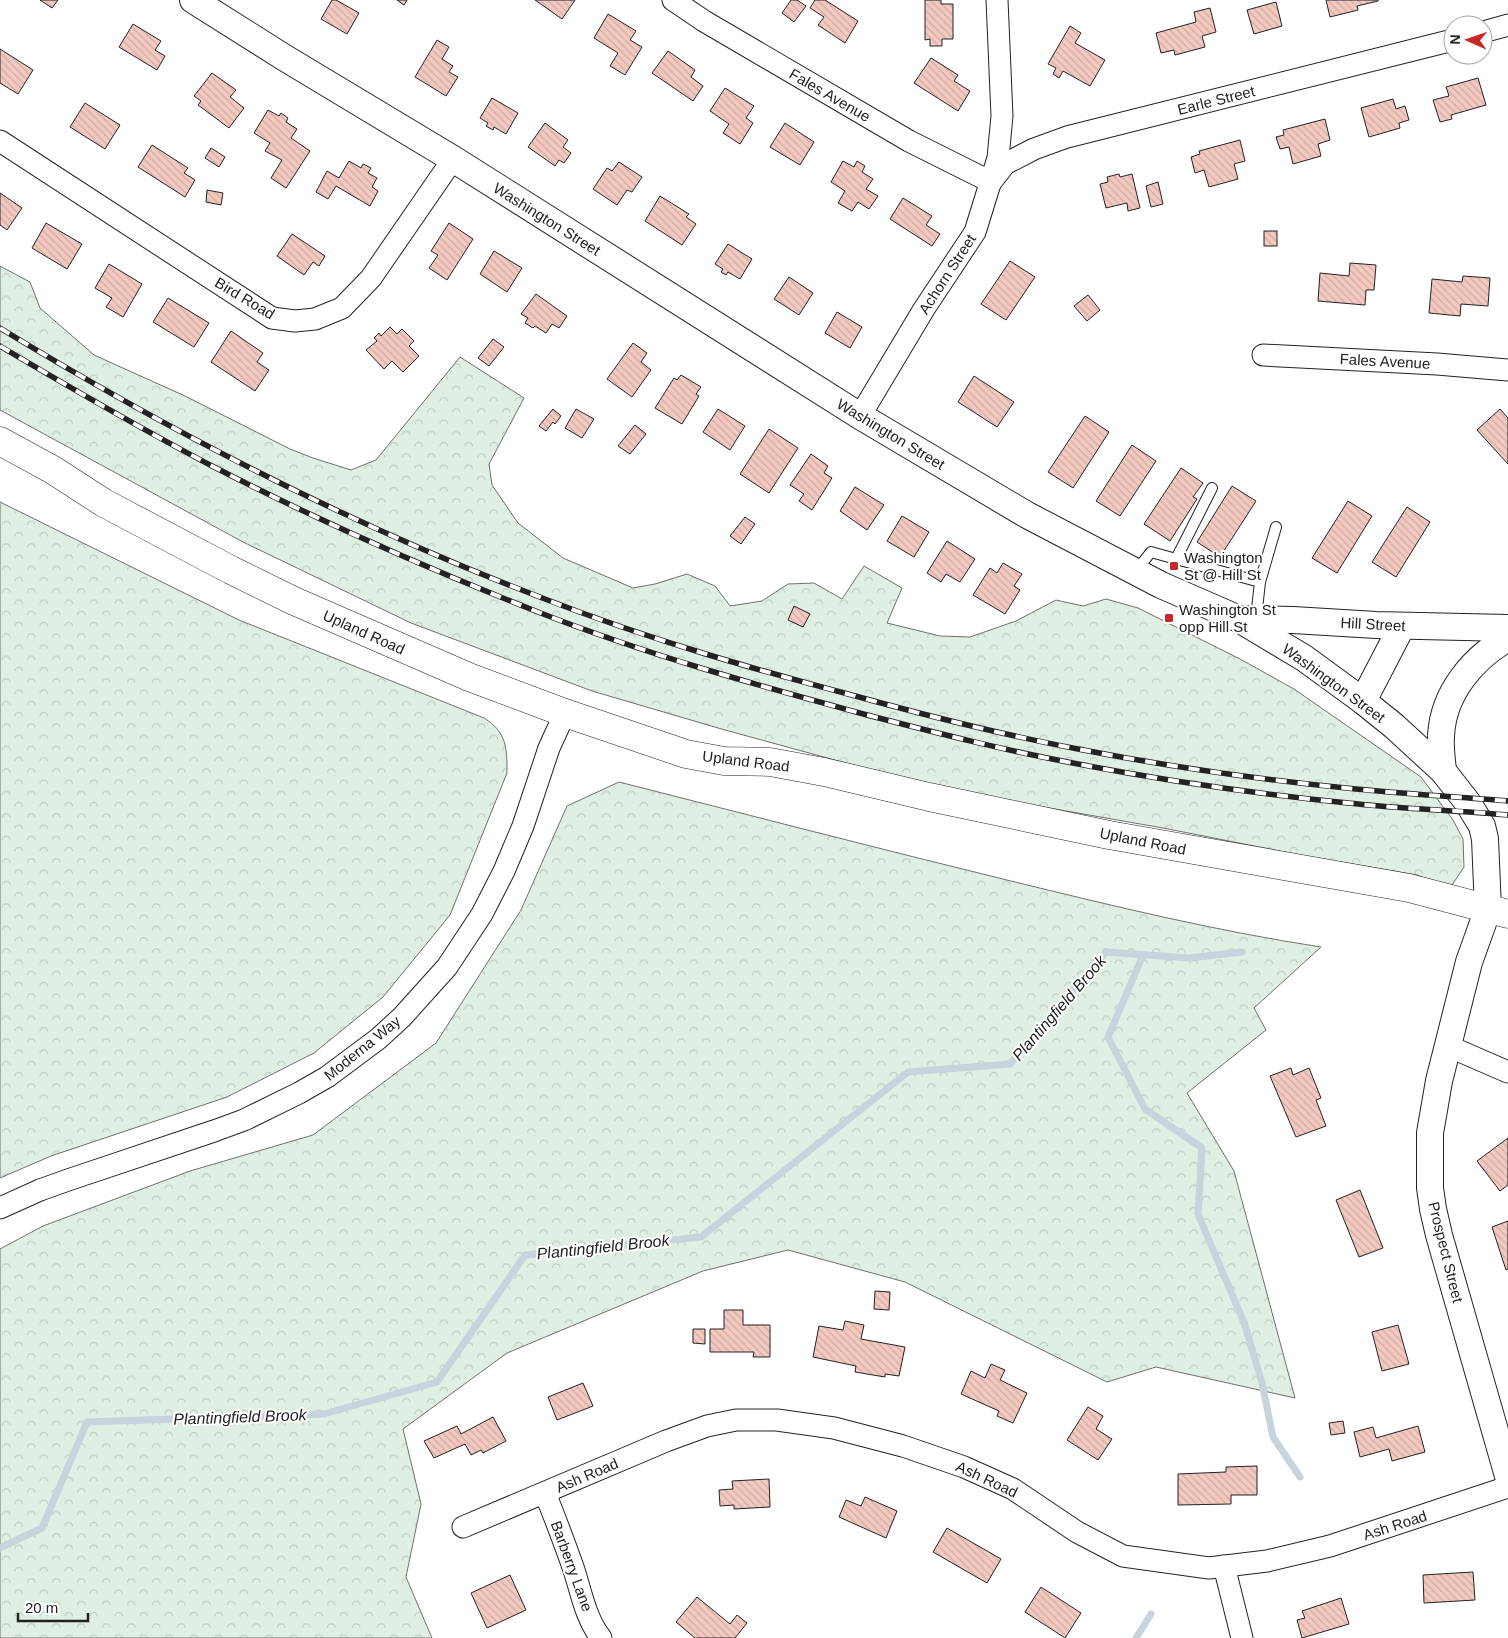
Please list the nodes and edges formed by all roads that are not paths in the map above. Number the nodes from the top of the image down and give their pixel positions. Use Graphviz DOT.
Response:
graph roads {
  1 [pos="673,0"];
  2 [pos="997,0"];
  3 [pos="199,1"];
  4 [pos="1508,25"];
  5 [pos="1493,29"];
  6 [pos="1443,43"];
  7 [pos="0,140"];
  8 [pos="452,159"];
  9 [pos="991,182"];
  10 [pos="1263,355"];
  11 [pos="1508,370"];
  12 [pos="860,416"];
  13 [pos="0,441"];
  14 [pos="1212,488"];
  15 [pos="1276,527"];
  16 [pos="1176,559"];
  17 [pos="1134,572"];
  18 [pos="1260,582"];
  19 [pos="1248,619"];
  20 [pos="1402,626"];
  21 [pos="1508,628"];
  22 [pos="1508,638"];
  23 [pos="1362,701"];
  24 [pos="565,713"];
  25 [pos="1443,771"];
  26 [pos="1498,911"];
  27 [pos="1448,1046"];
  28 [pos="1508,1072"];
  29 [pos="0,1208"];
  30 [pos="1508,1476"];
  31 [pos="1508,1487"];
  32 [pos="545,1493"];
  33 [pos="463,1527"];
  34 [pos="1224,1566"];
  35 [pos="601,1638"];
  36 [pos="1242,1638"];
  1 -- 9 [label="street, Fales Avenue"];
  2 -- 9 [label="street, Achorn Street"];
  3 -- 8 [label="street, Washington Street"];
  4 -- 5 [label="street"];
  6 -- 9 [label="street, Earle Street"];
  7 -- 8 [label="street, Bird Road"];
  8 -- 12 [label="street, Washington Street"];
  9 -- 12 [label="street, Achorn Street"];
  10 -- 11 [label="street, Fales Avenue"];
  12 -- 17 [label="street, Washington Street"];
  13 -- 24 [label="main road, Upland Road"];
  14 -- 16 [label="lane"];
  15 -- 18 [label="lane"];
  16 -- 17 [label="lane"];
  16 -- 18 [label="lane"];
  17 -- 19 [label="street, Washington Street"];
  18 -- 19 [label="lane"];
  19 -- 20 [label="street, Hill Street"];
  19 -- 23 [label="street, Washington Street"];
  20 -- 21 [label="street, Hill Street"];
  20 -- 23 [label="street"];
  22 -- 25 [label="street"];
  23 -- 25 [label="street, Washington Street"];
  24 -- 26 [label="main road, Upland Road"];
  24 -- 29 [label="street, Moderna Way"];
  25 -- 26 [label="street, Washington Street"];
  26 -- 27 [label="street, Prospect Street"];
  27 -- 28 [label="street"];
  27 -- 30 [label="street, Prospect Street"];
  31 -- 34 [label="street, Ash Road"];
  32 -- 33 [label="street, Ash Road"];
  32 -- 34 [label="street, Ash Road"];
  32 -- 35 [label="street, Barberry Lane"];
  34 -- 36 [label="street"];
}
